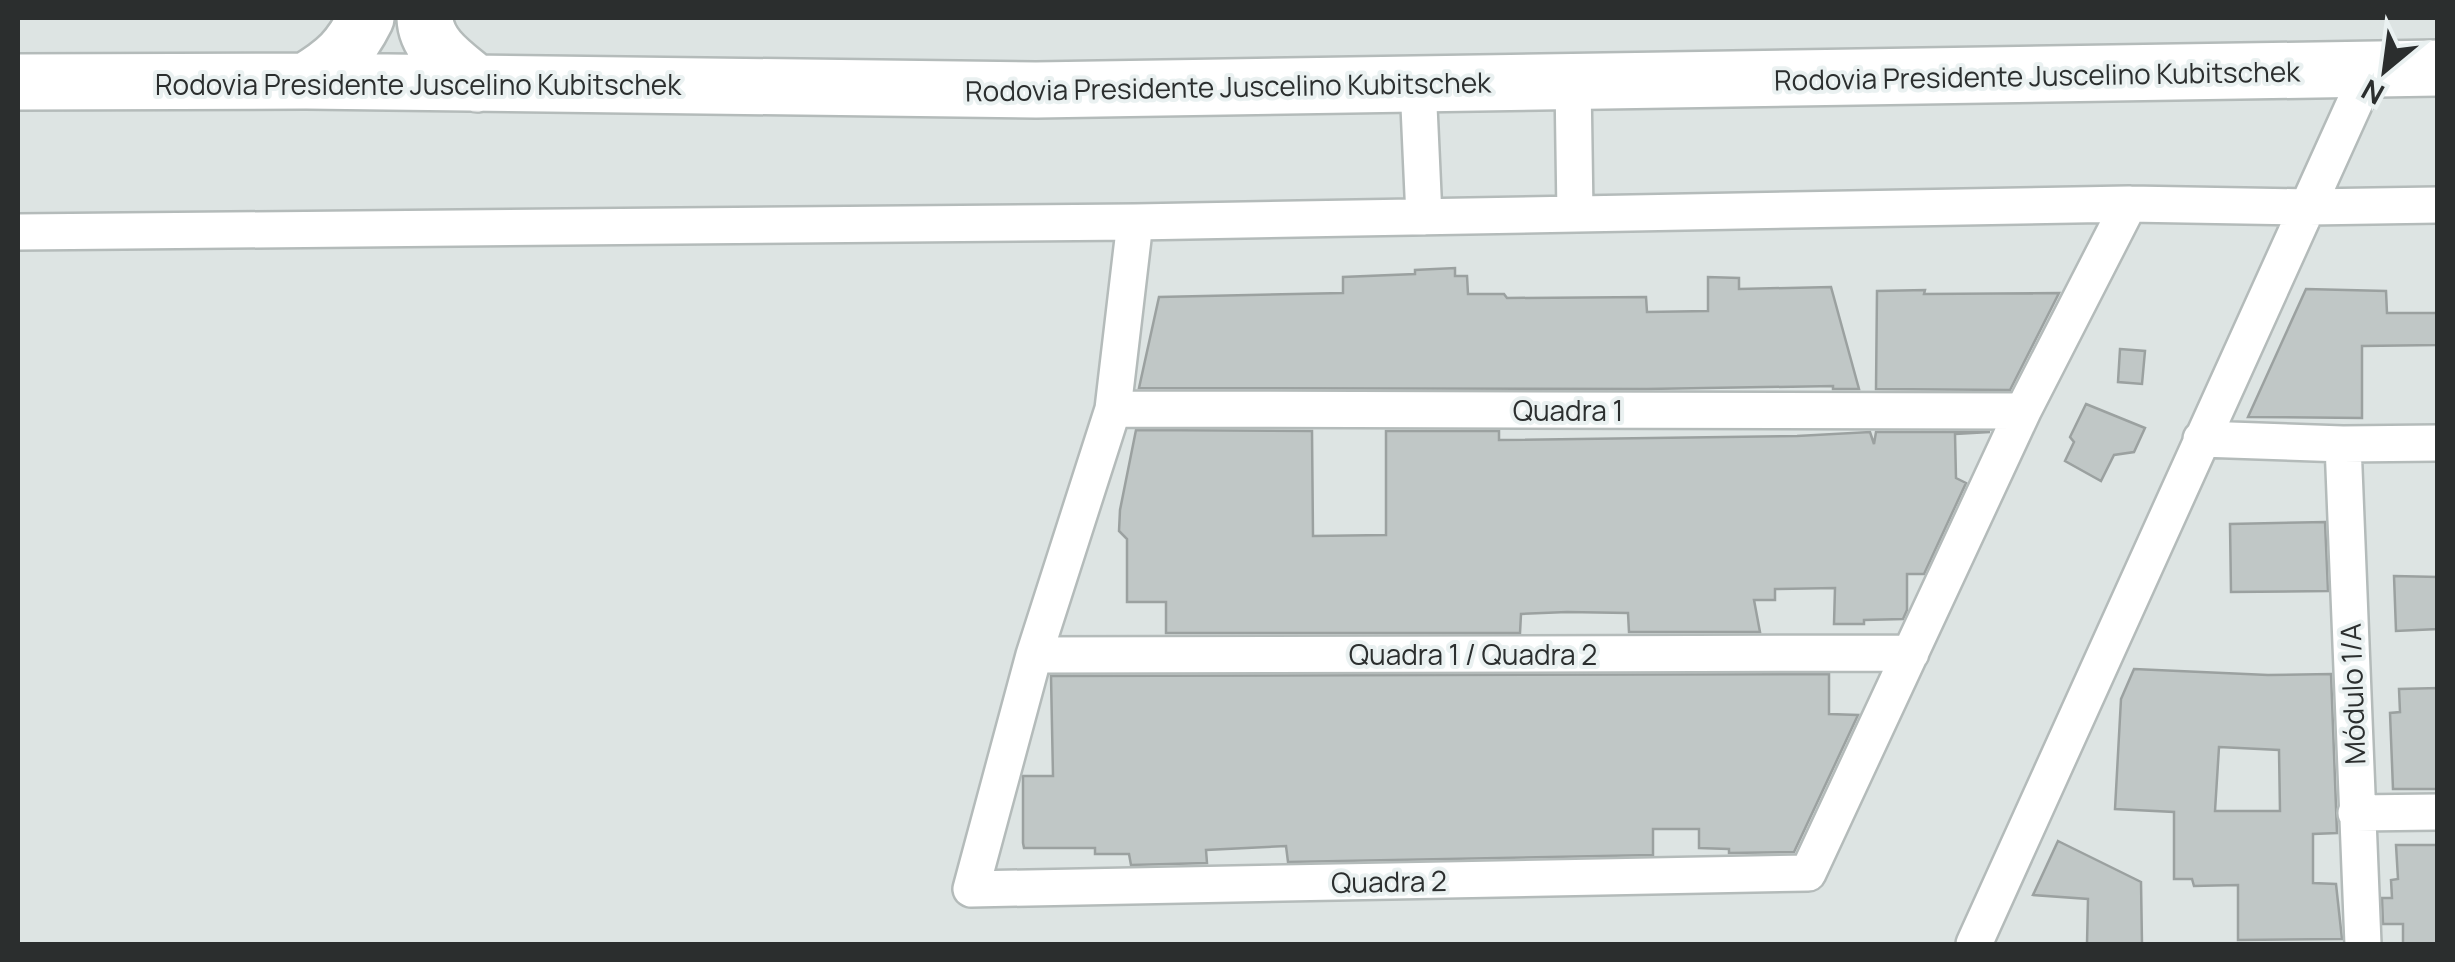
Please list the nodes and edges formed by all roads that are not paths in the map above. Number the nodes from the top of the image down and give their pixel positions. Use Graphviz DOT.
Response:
graph roads {
  1 [pos="366,18"];
  2 [pos="426,18"];
  3 [pos="2438,68"];
  4 [pos="2370,70"];
  5 [pos="306,80"];
  6 [pos="18,82"];
  7 [pos="1573,82"];
  8 [pos="477,84"];
  9 [pos="1418,84"];
  10 [pos="2129,204"];
  11 [pos="2438,205"];
  12 [pos="2309,207"];
  13 [pos="1575,214"];
  14 [pos="1424,217"];
  15 [pos="1135,222"];
  16 [pos="18,232"];
  17 [pos="1113,408"];
  18 [pos="2023,410"];
  19 [pos="2201,439"];
  20 [pos="2438,442"];
  21 [pos="2343,444"];
  22 [pos="1911,653"];
  23 [pos="1034,656"];
  24 [pos="2438,812"];
  25 [pos="2356,813"];
  26 [pos="1974,944"];
  27 [pos="2363,944"];
  1 -- 5 [label="highway"];
  2 -- 8 [label="highway"];
  3 -- 4 [label="highway, Rodovia Presidente Juscelino Kubitschek"];
  4 -- 7 [label="highway, Rodovia Presidente Juscelino Kubitschek"];
  4 -- 12 [label="street"];
  5 -- 6 [label="highway, Rodovia Presidente Juscelino Kubitschek"];
  5 -- 8 [label="highway, Rodovia Presidente Juscelino Kubitschek"];
  7 -- 9 [label="highway, Rodovia Presidente Juscelino Kubitschek"];
  7 -- 13 [label="street"];
  8 -- 9 [label="highway, Rodovia Presidente Juscelino Kubitschek"];
  9 -- 14 [label="street"];
  10 -- 12 [label="street"];
  10 -- 13 [label="street"];
  10 -- 18 [label="street"];
  11 -- 12 [label="street"];
  12 -- 19 [label="street"];
  13 -- 14 [label="street"];
  14 -- 15 [label="street"];
  15 -- 16 [label="street"];
  15 -- 17 [label="street"];
  17 -- 18 [label="street, Quadra 1"];
  17 -- 23 [label="street"];
  18 -- 22 [label="street"];
  19 -- 21 [label="street"];
  19 -- 26 [label="street"];
  20 -- 21 [label="street"];
  21 -- 25 [label="street, Módulo 1/A"];
  22 -- 23 [label="street, Quadra 1 / Quadra 2"];
  22 -- 23 [label="street, Quadra 2"];
  24 -- 25 [label="street"];
  25 -- 27 [label="street, Módulo 1/A"];
}
